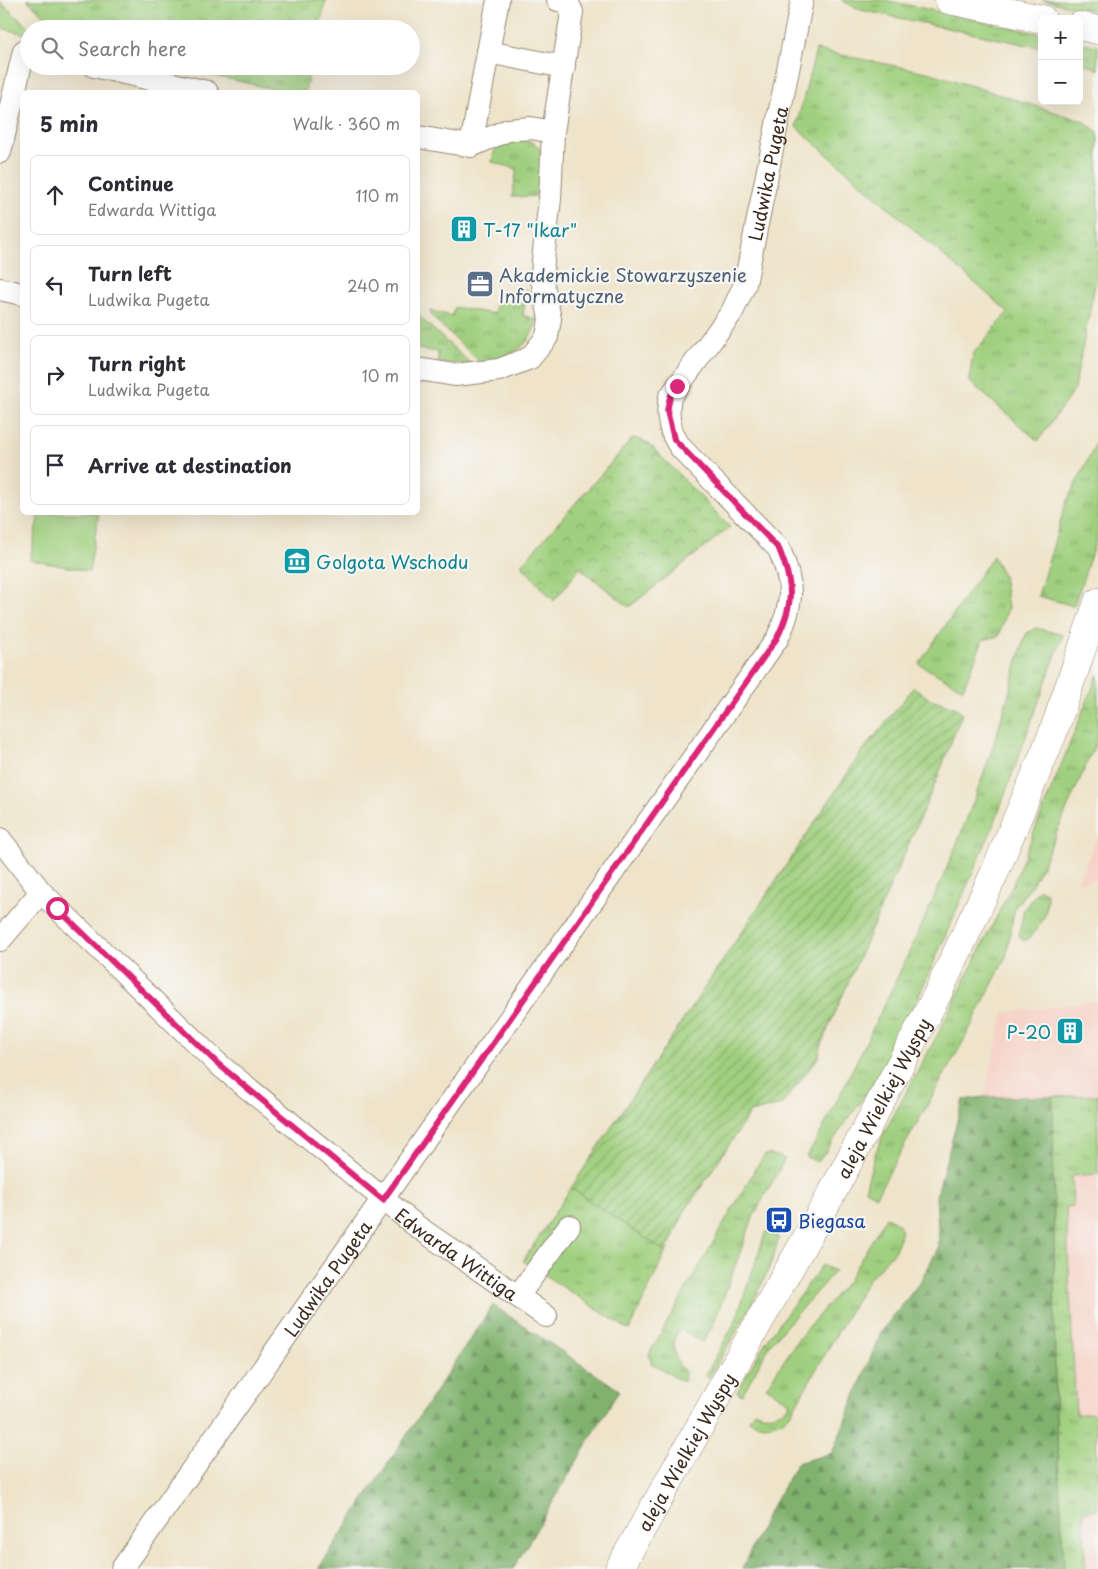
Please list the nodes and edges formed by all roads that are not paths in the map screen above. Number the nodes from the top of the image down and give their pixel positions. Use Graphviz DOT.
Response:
graph roads {
  1 [pos="498,0"];
  2 [pos="558,0"];
  3 [pos="802,0"];
  4 [pos="949,0"];
  5 [pos="1038,18"];
  6 [pos="1083,27"];
  7 [pos="1098,30"];
  8 [pos="488,52"];
  9 [pos="20,67"];
  10 [pos="564,67"];
  11 [pos="123,75"];
  12 [pos="165,88"];
  13 [pos="186,90"];
  14 [pos="553,132"];
  15 [pos="420,137"];
  16 [pos="472,146"];
  17 [pos="0,152"];
  18 [pos="0,289"];
  19 [pos="20,294"];
  20 [pos="420,369"];
  21 [pos="1098,602"];
  22 [pos="0,839"];
  23 [pos="42,892"];
  24 [pos="0,940"];
  25 [pos="383,1200"];
  26 [pos="568,1226"];
  27 [pos="518,1296"];
  28 [pos="546,1316"];
  29 [pos="122,1569"];
  30 [pos="619,1569"];
  1 -- 8 [label="street"];
  2 -- 10 [label="street"];
  3 -- 25 [label="street, Ludwika Pugeta"];
  4 -- 5 [label="main road"];
  6 -- 7 [label="main road"];
  8 -- 10 [label="street"];
  8 -- 16 [label="street"];
  9 -- 17 [label="street"];
  10 -- 14 [label="street"];
  11 -- 12 [label="street"];
  12 -- 13 [label="street"];
  14 -- 16 [label="street"];
  14 -- 20 [label="street"];
  15 -- 16 [label="street"];
  18 -- 19 [label="street"];
  21 -- 30 [label="main road, aleja Wielkiej Wyspy"];
  22 -- 23 [label="street, Edwarda Wittiga"];
  23 -- 24 [label="street"];
  23 -- 25 [label="street, Edwarda Wittiga"];
  25 -- 27 [label="street, Edwarda Wittiga"];
  25 -- 29 [label="street, Ludwika Pugeta"];
  26 -- 27 [label="street"];
  27 -- 28 [label="street, Edwarda Wittiga"];
}
